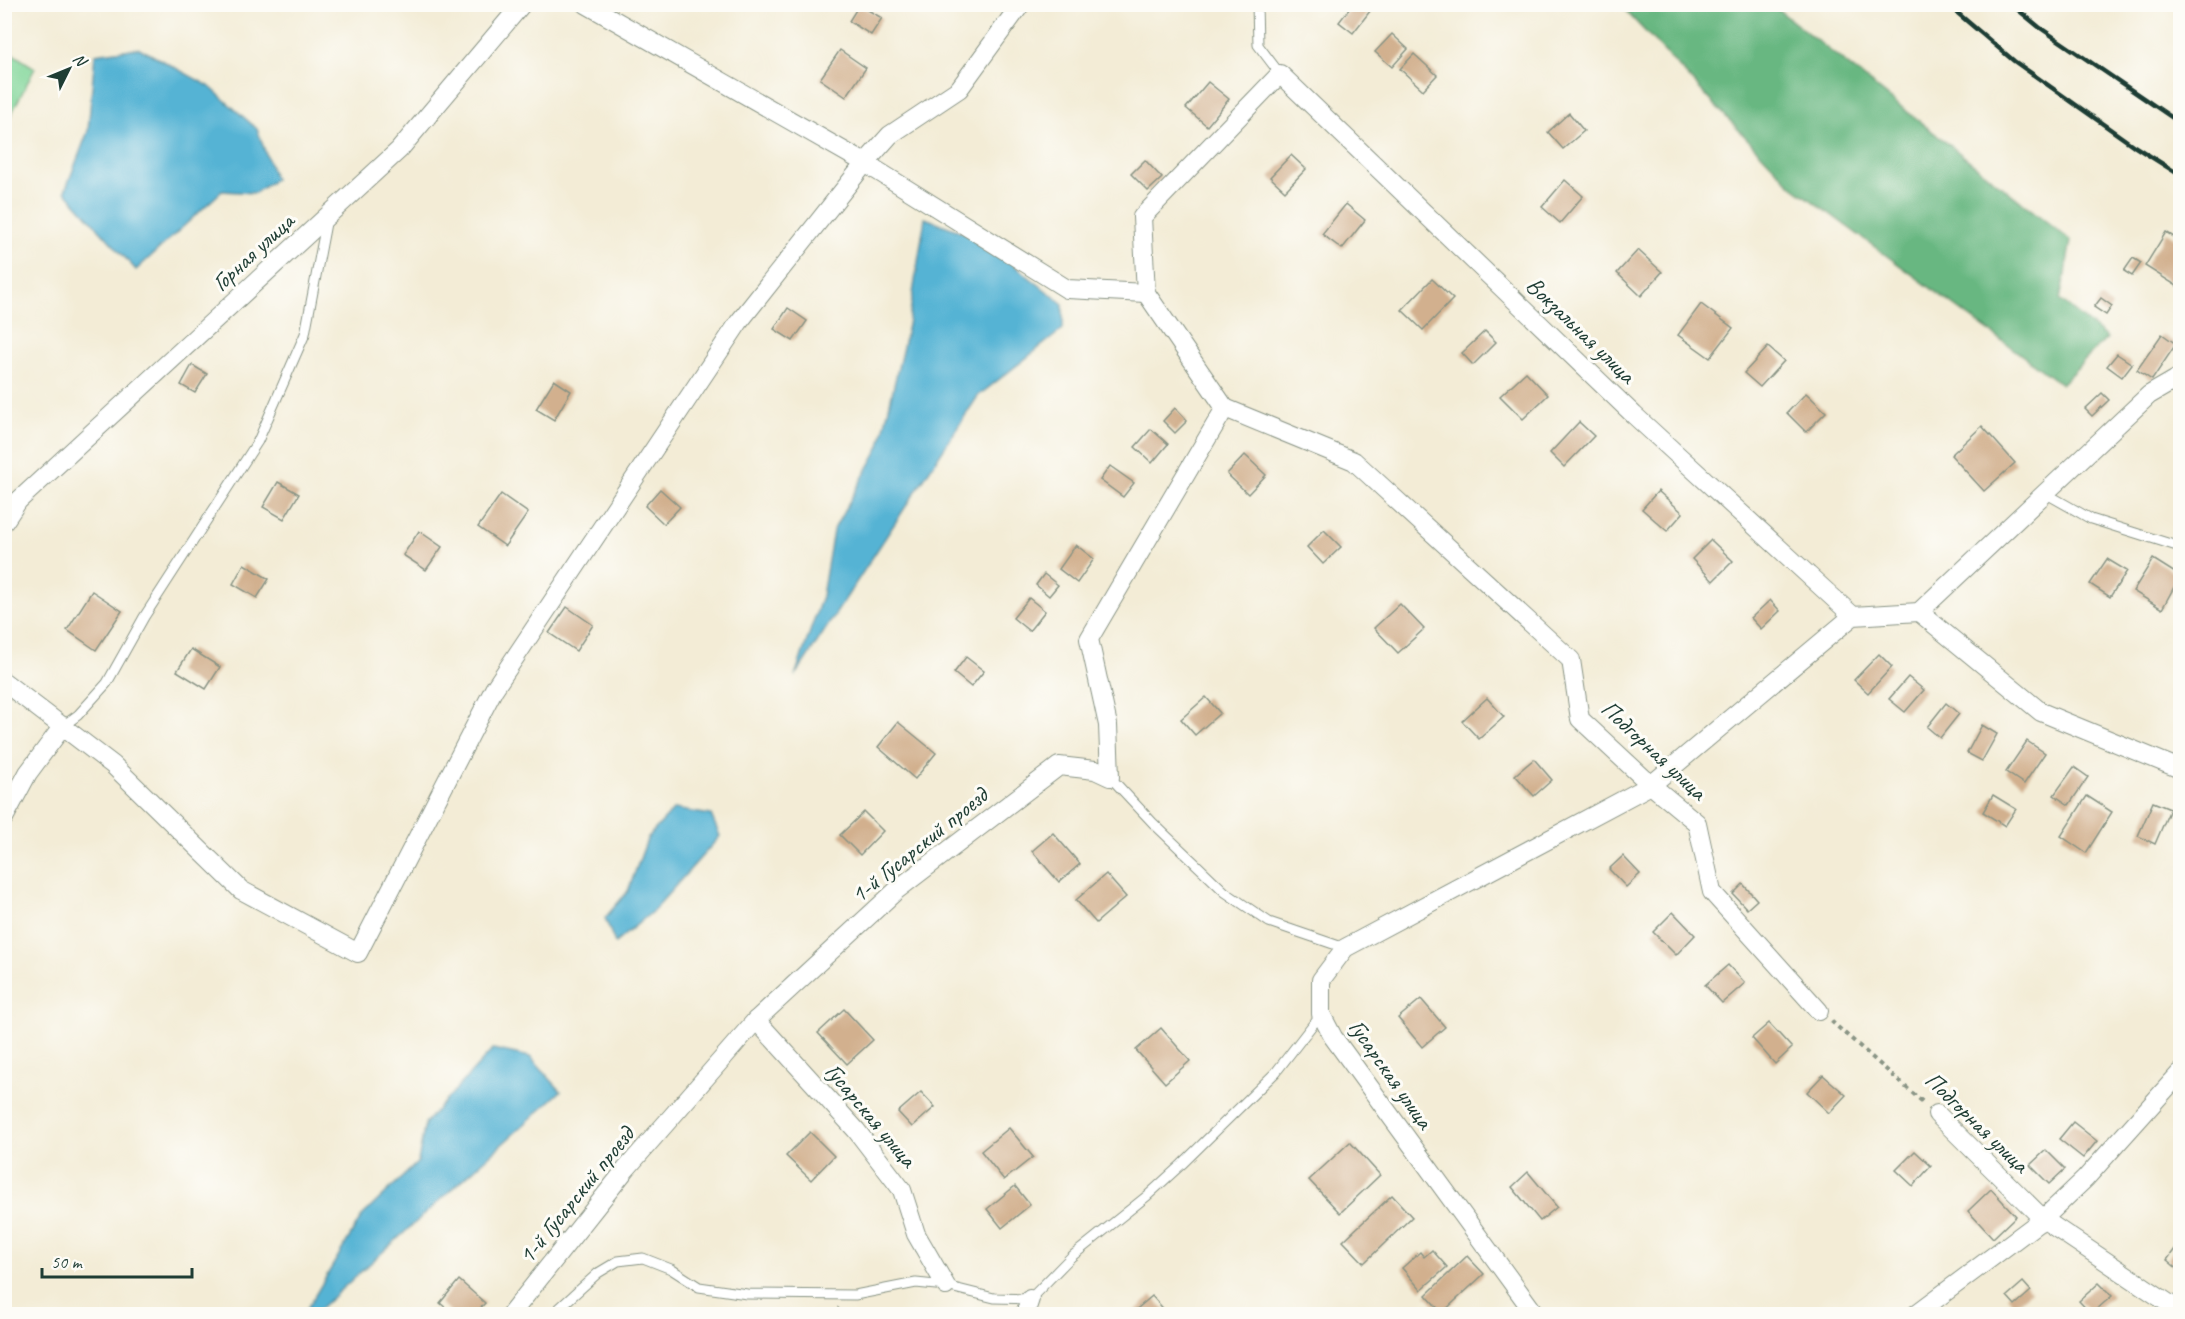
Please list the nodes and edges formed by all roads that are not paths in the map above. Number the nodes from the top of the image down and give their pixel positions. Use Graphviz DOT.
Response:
graph roads {
  1 [pos="522,4"];
  2 [pos="586,4"];
  3 [pos="1021,4"];
  4 [pos="1257,4"];
  5 [pos="1280,74"];
  6 [pos="865,163"];
  7 [pos="328,216"];
  8 [pos="1146,292"];
  9 [pos="2181,377"];
  10 [pos="1225,408"];
  11 [pos="2045,493"];
  12 [pos="4,522"];
  13 [pos="2181,547"];
  14 [pos="1919,612"];
  15 [pos="1853,616"];
  16 [pos="4,682"];
  17 [pos="63,726"];
  18 [pos="2181,769"];
  19 [pos="1110,777"];
  20 [pos="1651,786"];
  21 [pos="4,818"];
  22 [pos="1345,948"];
  23 [pos="1819,1011"];
  24 [pos="1321,1014"];
  25 [pos="756,1020"];
  26 [pos="2181,1073"];
  27 [pos="1937,1114"];
  28 [pos="2043,1219"];
  29 [pos="946,1286"];
  30 [pos="1028,1307"];
  31 [pos="2181,1311"];
  32 [pos="511,1314"];
  33 [pos="549,1314"];
  34 [pos="1534,1314"];
  35 [pos="1916,1314"];
  1 -- 7 [label="street, Горная улица"];
  2 -- 6 [label="street"];
  3 -- 6 [label="street"];
  4 -- 5 [label="lane"];
  5 -- 8 [label="street"];
  5 -- 15 [label="street, Вокзальная улица"];
  6 -- 8 [label="street"];
  6 -- 17 [label="street"];
  7 -- 12 [label="street, Горная улица"];
  7 -- 17 [label="lane"];
  8 -- 10 [label="street"];
  9 -- 11 [label="street"];
  10 -- 19 [label="street"];
  10 -- 20 [label="street, Подгорная улица"];
  11 -- 13 [label="lane"];
  11 -- 14 [label="street"];
  14 -- 15 [label="street"];
  14 -- 18 [label="street"];
  15 -- 20 [label="street"];
  16 -- 17 [label="street"];
  17 -- 21 [label="street"];
  19 -- 22 [label="lane"];
  19 -- 25 [label="street, 1-й Гусарский проезд"];
  20 -- 22 [label="street"];
  20 -- 23 [label="street, Подгорная улица"];
  22 -- 24 [label="street, Гусарская улица"];
  24 -- 30 [label="lane"];
  24 -- 34 [label="street, Гусарская улица"];
  25 -- 29 [label="street, Гусарская улица"];
  25 -- 32 [label="street, 1-й Гусарский проезд"];
  26 -- 28 [label="street"];
  27 -- 28 [label="street, Подгорная улица"];
  28 -- 31 [label="street, Подгорная улица"];
  28 -- 35 [label="street"];
  29 -- 30 [label="lane"];
  29 -- 33 [label="lane"];
}
